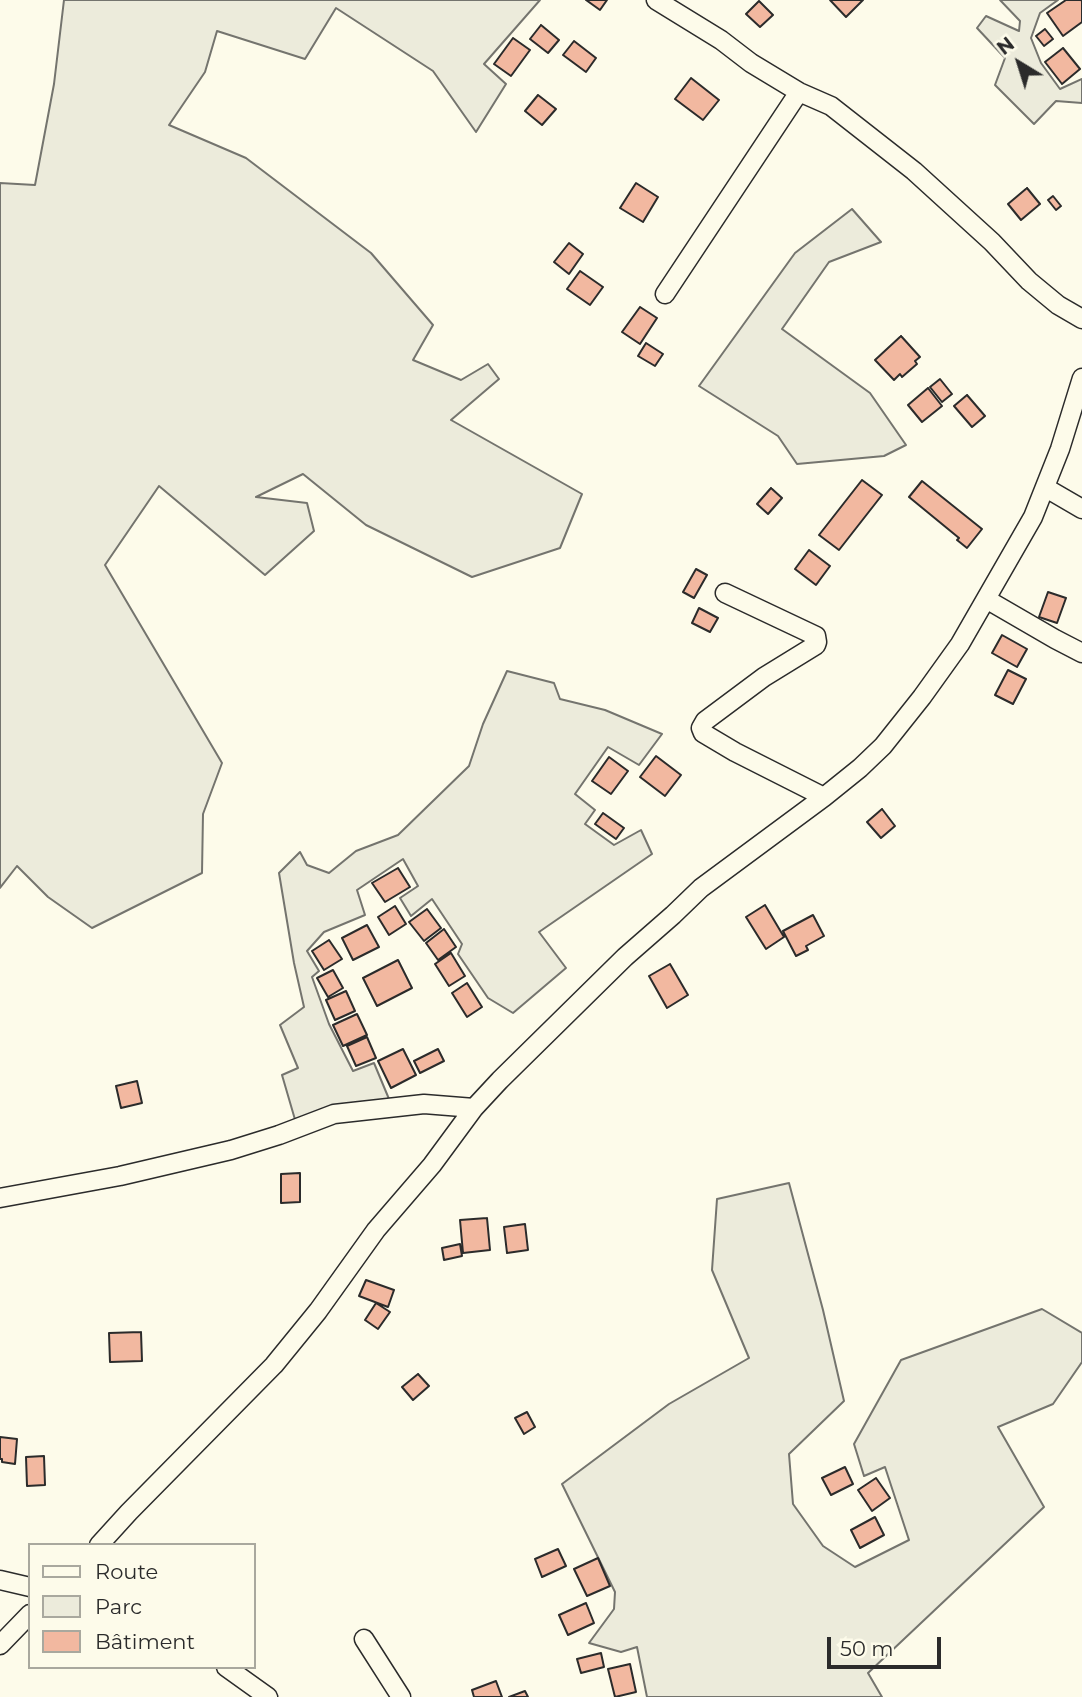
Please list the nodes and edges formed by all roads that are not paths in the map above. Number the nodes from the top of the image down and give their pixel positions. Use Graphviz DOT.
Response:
graph roads {
  1 [pos="656,0"];
  2 [pos="799,92"];
  3 [pos="665,294"];
  4 [pos="1082,320"];
  5 [pos="1082,378"];
  6 [pos="1046,488"];
  7 [pos="1082,509"];
  8 [pos="725,593"];
  9 [pos="986,599"];
  10 [pos="1082,653"];
  11 [pos="824,797"];
  12 [pos="474,1108"];
  13 [pos="0,1198"];
  14 [pos="101,1543"];
  15 [pos="0,1580"];
  16 [pos="28,1587"];
  17 [pos="28,1616"];
  18 [pos="365,1639"];
  19 [pos="0,1645"];
  20 [pos="229,1669"];
  21 [pos="268,1697"];
  22 [pos="401,1697"];
  1 -- 2 [label="street"];
  2 -- 3 [label="street"];
  2 -- 4 [label="street"];
  5 -- 6 [label="street"];
  6 -- 7 [label="street"];
  6 -- 9 [label="street"];
  8 -- 11 [label="street"];
  9 -- 10 [label="street"];
  9 -- 11 [label="street"];
  11 -- 12 [label="street"];
  12 -- 13 [label="street"];
  12 -- 14 [label="street"];
  15 -- 16 [label="street"];
  17 -- 19 [label="street"];
  18 -- 22 [label="street"];
  20 -- 21 [label="street"];
}
